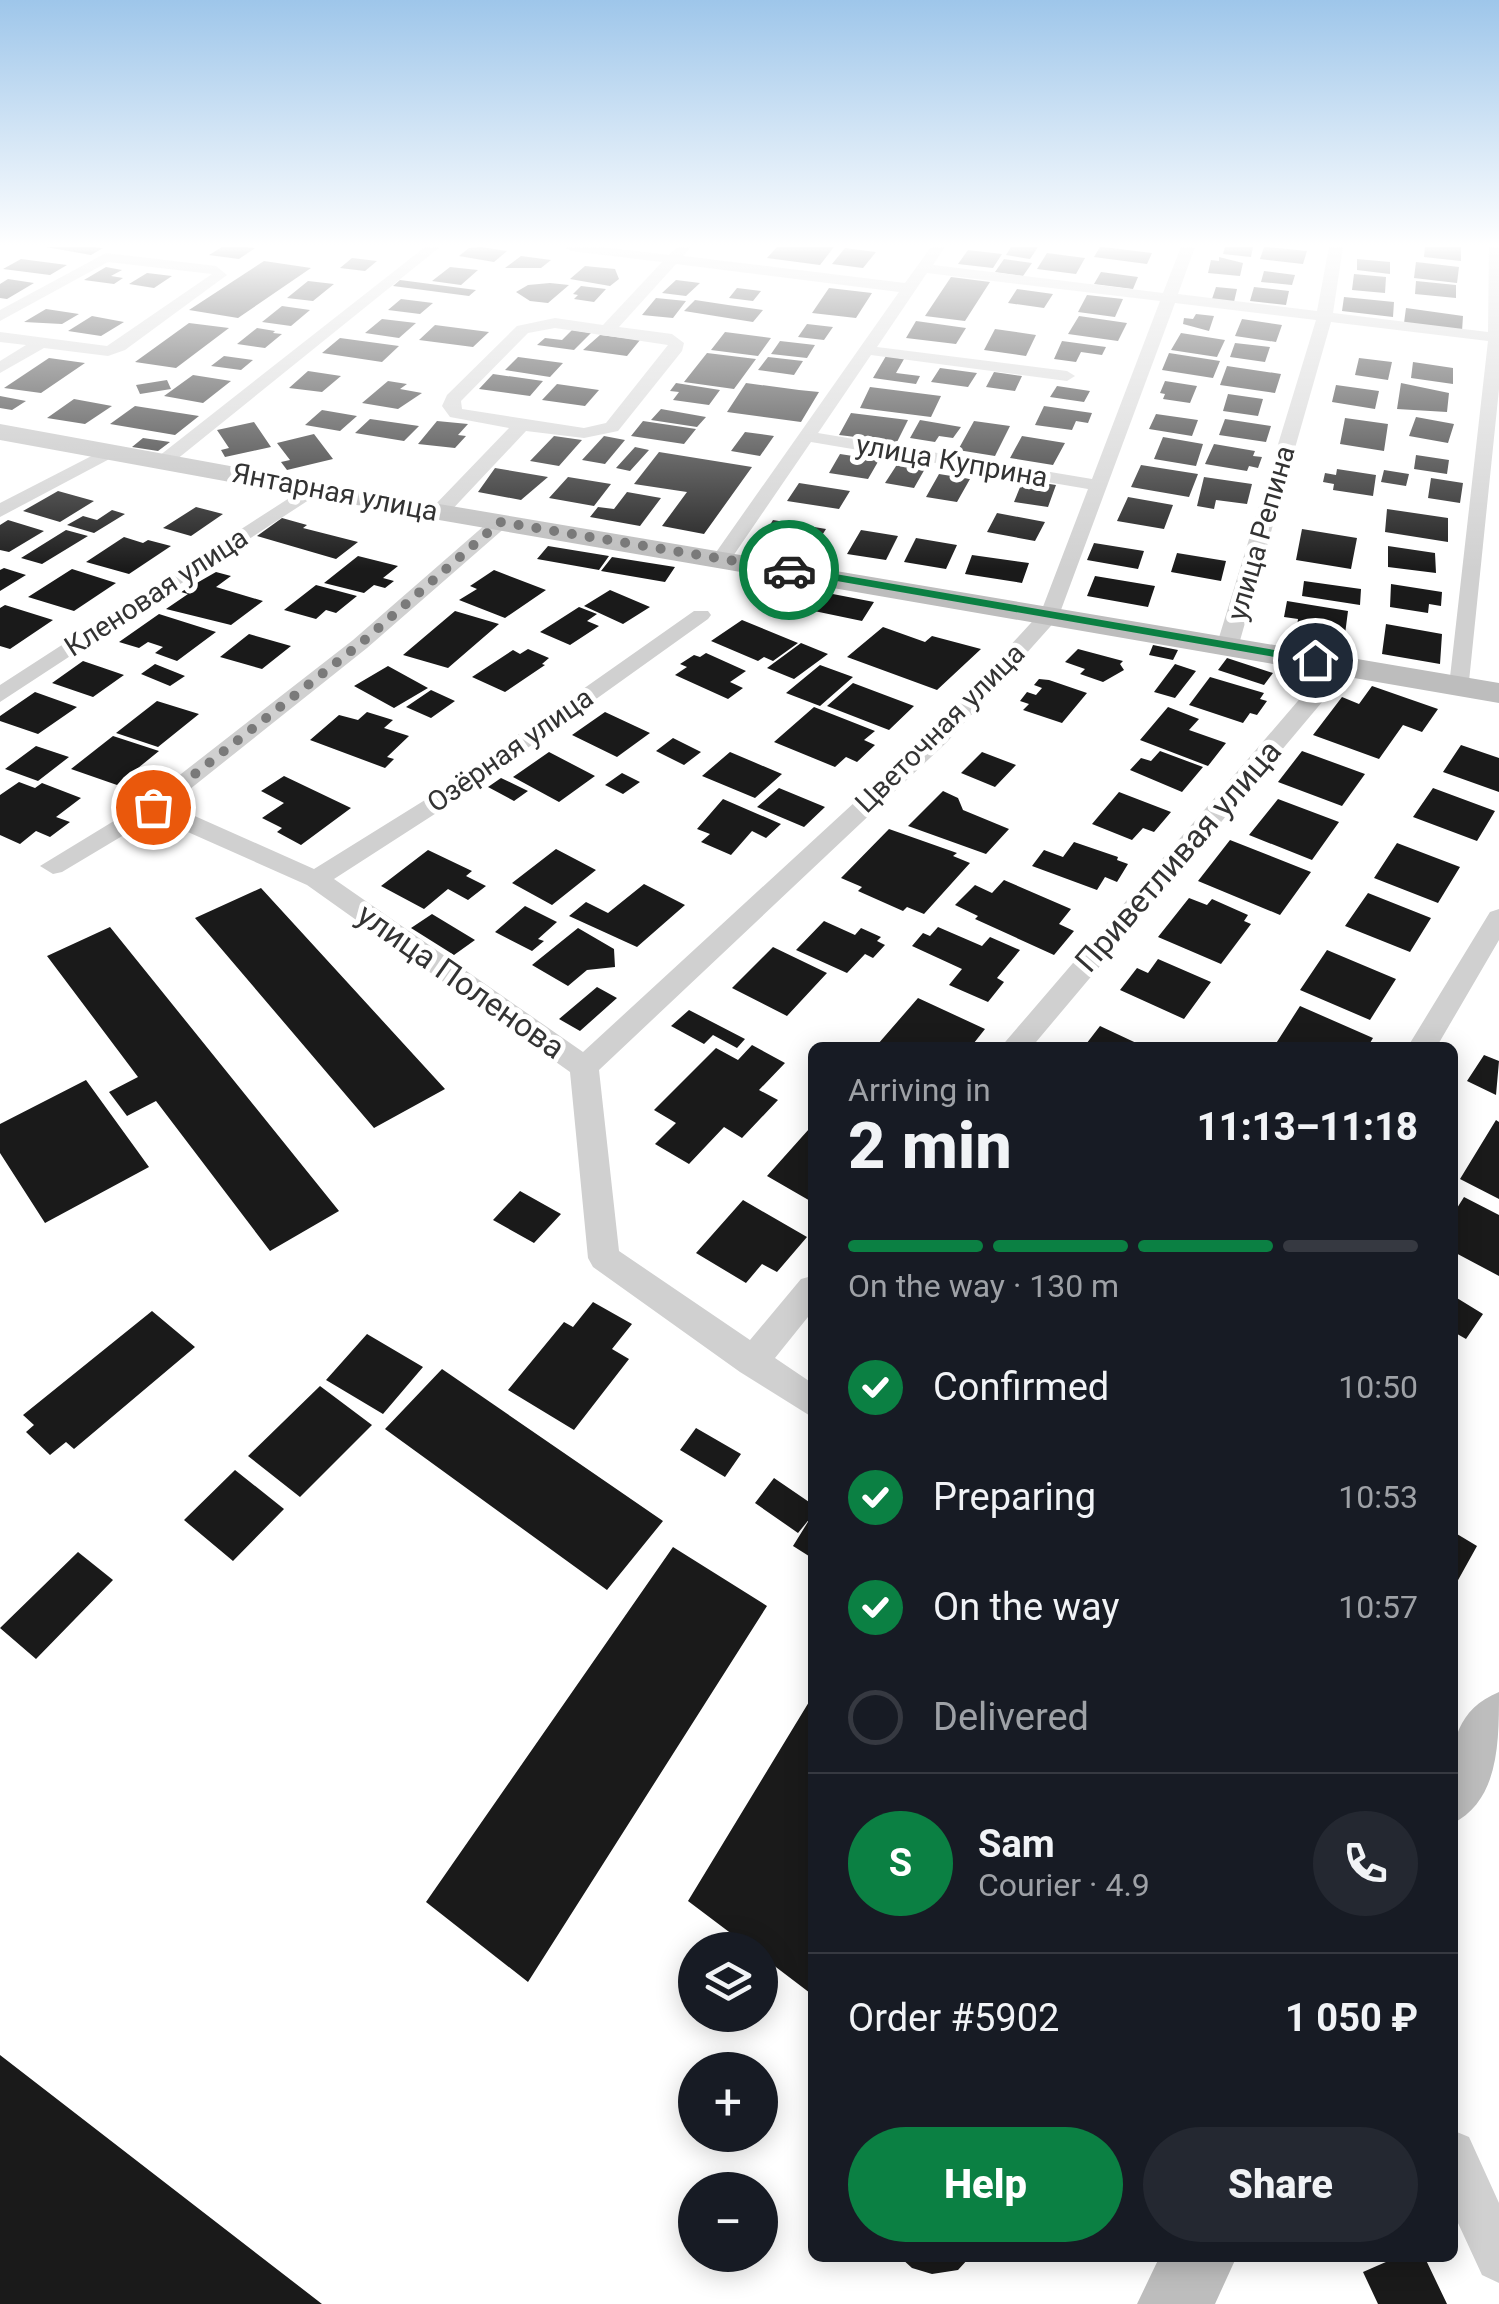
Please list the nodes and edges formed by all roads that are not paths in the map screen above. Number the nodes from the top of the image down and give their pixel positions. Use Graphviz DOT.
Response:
graph roads {
  1 [pos="22,355"];
  2 [pos="297,355"];
  3 [pos="497,355"];
  4 [pos="670,355"];
  5 [pos="863,355"];
  6 [pos="901,355"];
  7 [pos="1148,355"];
  8 [pos="1313,355"];
  9 [pos="1495,355"];
  10 [pos="0,368"];
  11 [pos="1067,376"];
  12 [pos="522,425"];
  13 [pos="0,432"];
  14 [pos="806,436"];
  15 [pos="110,451"];
  16 [pos="165,460"];
  17 [pos="1097,485"];
  18 [pos="311,490"];
  19 [pos="0,511"];
  20 [pos="439,512"];
  21 [pos="500,522"];
  22 [pos="722,558"];
  23 [pos="1051,614"];
  24 [pos="701,615"];
  25 [pos="1228,644"];
  26 [pos="1341,665"];
  27 [pos="1460,686"];
  28 [pos="1499,693"];
  29 [pos="0,695"];
  30 [pos="153,807"];
  31 [pos="53,866"];
  32 [pos="316,879"];
  33 [pos="1499,918"];
  34 [pos="1019,1042"];
  35 [pos="1425,1042"];
  36 [pos="584,1068"];
  37 [pos="808,1294"];
  38 [pos="752,1362"];
  39 [pos="808,1399"];
  40 [pos="1499,1722"];
  41 [pos="1458,1784"];
  42 [pos="1458,2167"];
  43 [pos="1499,2258"];
  44 [pos="1198,2262"];
  45 [pos="1175,2304"];
  1 -- 10 [label="street"];
  2 -- 16 [label="street"];
  3 -- 12 [label="street"];
  4 -- 12 [label="street"];
  5 -- 14 [label="street"];
  6 -- 11 [label="street"];
  7 -- 17 [label="street, Цветочная улица"];
  8 -- 25 [label="street, улица Репина"];
  9 -- 27 [label="street"];
  12 -- 20 [label="street"];
  13 -- 15 [label="street, Янтарная улица"];
  14 -- 17 [label="street, улица Куприна"];
  14 -- 22 [label="street"];
  15 -- 16 [label="street, Янтарная улица"];
  15 -- 19 [label="street"];
  16 -- 18 [label="street, Янтарная улица"];
  17 -- 23 [label="street, Цветочная улица"];
  18 -- 20 [label="street, Янтарная улица"];
  18 -- 29 [label="street, Кленовая улица"];
  20 -- 21 [label="street, Янтарная улица"];
  21 -- 22 [label="street, Янтарная улица"];
  21 -- 30 [label="street"];
  22 -- 23 [label="street, Янтарная улица"];
  23 -- 25 [label="street, Янтарная улица"];
  23 -- 36 [label="street, Цветочная улица"];
  24 -- 32 [label="street, Озёрная улица"];
  25 -- 26 [label="street, Янтарная улица"];
  26 -- 27 [label="street, Янтарная улица"];
  26 -- 34 [label="street, Приветливая улица"];
  27 -- 28 [label="street, Янтарная улица"];
  30 -- 31 [label="street"];
  30 -- 32 [label="street, улица Поленова"];
  32 -- 36 [label="street, улица Поленова"];
  33 -- 35 [label="street"];
  36 -- 38 [label="street, улица Поленова"];
  37 -- 38 [label="street"];
  38 -- 39 [label="street, улица Поленова"];
  40 -- 41 [label="street"];
  42 -- 43 [label="street"];
  44 -- 45 [label="street"];
}
